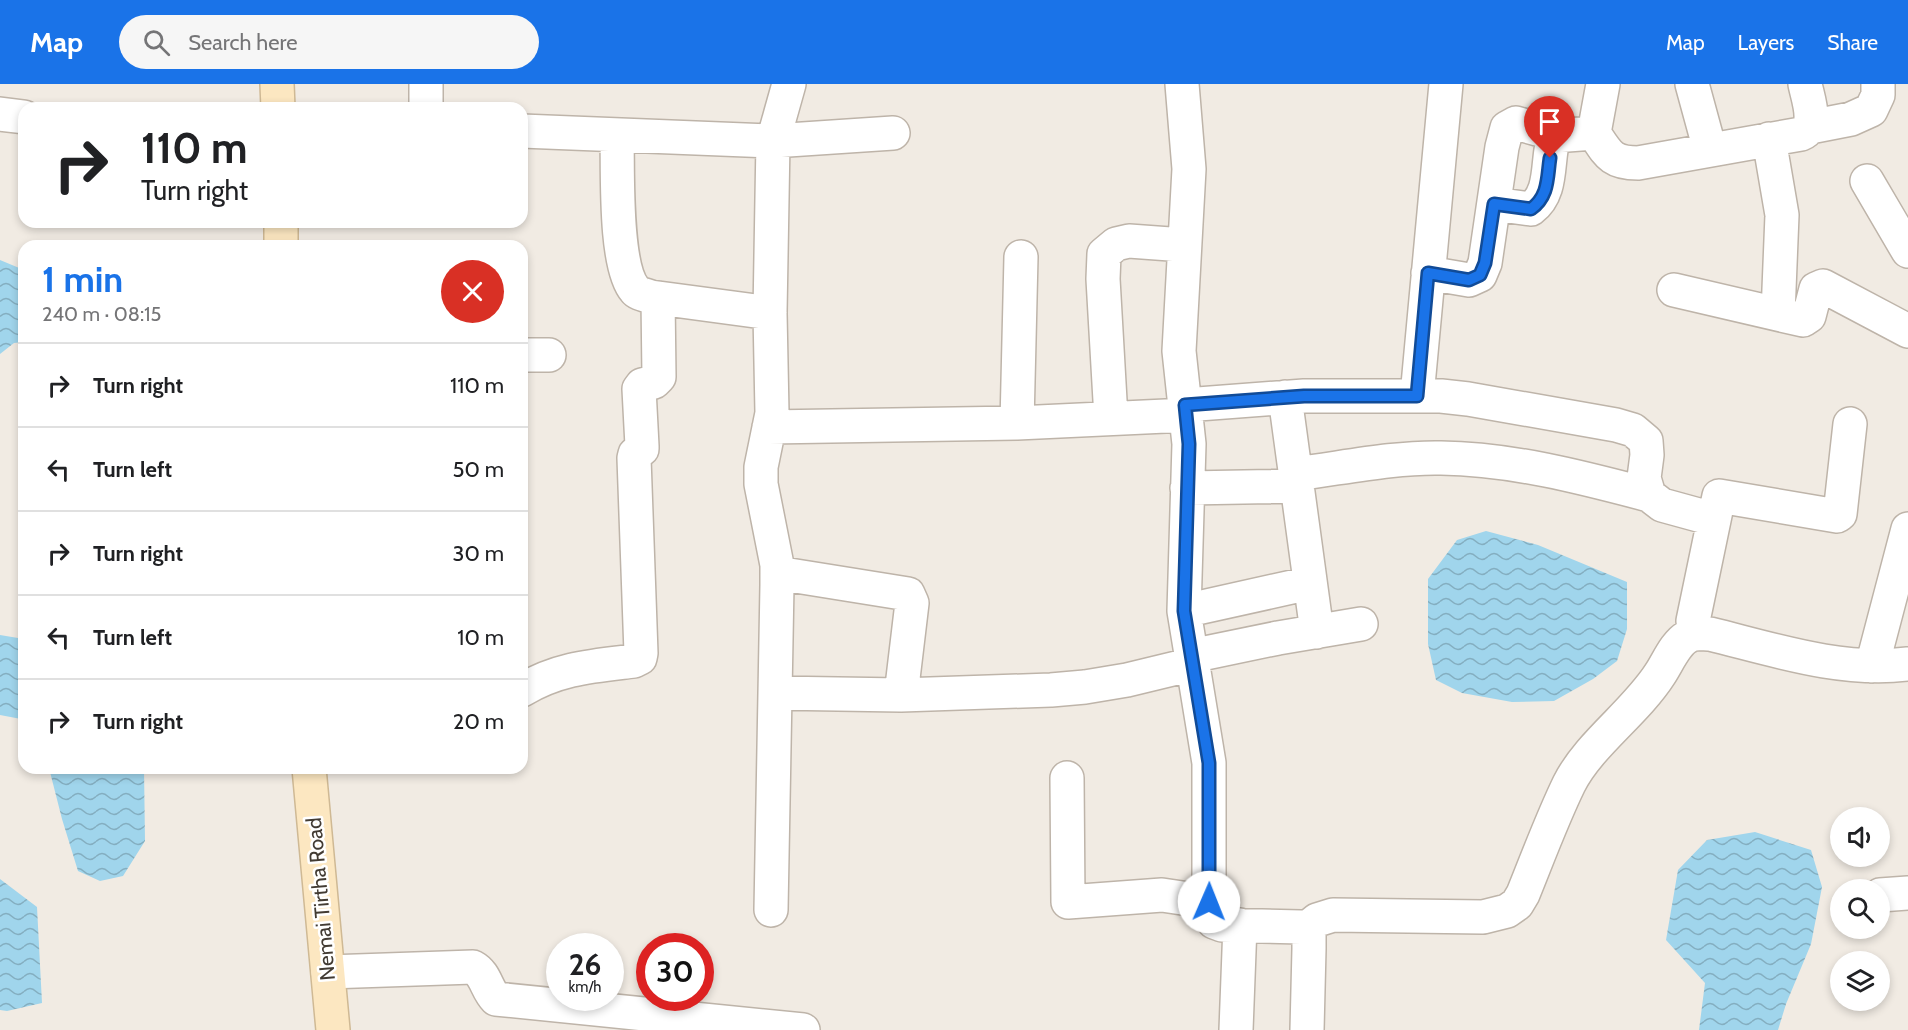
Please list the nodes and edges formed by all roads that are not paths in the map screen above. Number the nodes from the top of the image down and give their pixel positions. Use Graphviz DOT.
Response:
graph roads {
  1 [pos="277,84"];
  2 [pos="426,84"];
  3 [pos="789,84"];
  4 [pos="1182,84"];
  5 [pos="1446,84"];
  6 [pos="1603,84"];
  7 [pos="1692,84"];
  8 [pos="1805,84"];
  9 [pos="1878,84"];
  10 [pos="278,102"];
  11 [pos="426,102"];
  12 [pos="0,114"];
  13 [pos="18,116"];
  14 [pos="1810,127"];
  15 [pos="528,131"];
  16 [pos="893,133"];
  17 [pos="1594,133"];
  18 [pos="617,135"];
  19 [pos="1558,135"];
  20 [pos="1769,139"];
  21 [pos="773,141"];
  22 [pos="1710,150"];
  23 [pos="1867,181"];
  24 [pos="1494,204"];
  25 [pos="1184,245"];
  26 [pos="1908,251"];
  27 [pos="1021,256"];
  28 [pos="1428,273"];
  29 [pos="1674,290"];
  30 [pos="658,298"];
  31 [pos="770,313"];
  32 [pos="1778,314"];
  33 [pos="1908,331"];
  34 [pos="1417,396"];
  35 [pos="1285,398"];
  36 [pos="1186,410"];
  37 [pos="1112,418"];
  38 [pos="1017,423"];
  39 [pos="1850,424"];
  40 [pos="769,427"];
  41 [pos="1296,480"];
  42 [pos="1187,488"];
  43 [pos="1649,495"];
  44 [pos="1713,519"];
  45 [pos="1908,529"];
  46 [pos="777,573"];
  47 [pos="1902,577"];
  48 [pos="1310,583"];
  49 [pos="1184,611"];
  50 [pos="1361,624"];
  51 [pos="1317,632"];
  52 [pos="1696,634"];
  53 [pos="1192,660"];
  54 [pos="1908,664"];
  55 [pos="1872,666"];
  56 [pos="528,687"];
  57 [pos="775,693"];
  58 [pos="901,695"];
  59 [pos="310,774"];
  60 [pos="1067,778"];
  61 [pos="1908,893"];
  62 [pos="1890,894"];
  63 [pos="1209,902"];
  64 [pos="771,910"];
  65 [pos="1240,925"];
  66 [pos="1306,929"];
  67 [pos="328,972"];
  68 [pos="333,1030"];
  69 [pos="803,1030"];
  70 [pos="1236,1030"];
  71 [pos="1307,1030"];
  1 -- 10 [label="street"];
  2 -- 11 [label="street"];
  3 -- 21 [label="street"];
  4 -- 25 [label="street"];
  5 -- 28 [label="street"];
  6 -- 17 [label="street"];
  7 -- 22 [label="street"];
  8 -- 14 [label="street"];
  9 -- 14 [label="street"];
  12 -- 13 [label="street"];
  14 -- 20 [label="street"];
  15 -- 18 [label="street"];
  16 -- 21 [label="street"];
  17 -- 19 [label="street"];
  17 -- 22 [label="street"];
  18 -- 21 [label="street"];
  18 -- 30 [label="street"];
  19 -- 24 [label="street"];
  19 -- 24 [label="street"];
  20 -- 22 [label="street"];
  20 -- 32 [label="street"];
  21 -- 31 [label="street"];
  23 -- 26 [label="street"];
  24 -- 28 [label="street"];
  25 -- 36 [label="street"];
  25 -- 37 [label="street"];
  27 -- 38 [label="street"];
  28 -- 34 [label="street"];
  29 -- 32 [label="street"];
  30 -- 31 [label="street"];
  30 -- 56 [label="street"];
  31 -- 40 [label="street"];
  32 -- 33 [label="street"];
  34 -- 35 [label="street"];
  34 -- 43 [label="street"];
  35 -- 36 [label="street"];
  35 -- 41 [label="street"];
  36 -- 37 [label="street"];
  36 -- 42 [label="street"];
  37 -- 38 [label="street"];
  38 -- 40 [label="street"];
  39 -- 44 [label="street"];
  40 -- 46 [label="street"];
  41 -- 42 [label="street"];
  41 -- 43 [label="street"];
  41 -- 48 [label="street"];
  42 -- 49 [label="street"];
  43 -- 44 [label="street"];
  44 -- 52 [label="street"];
  45 -- 47 [label="street"];
  46 -- 57 [label="street"];
  46 -- 58 [label="street"];
  47 -- 55 [label="street"];
  48 -- 49 [label="street"];
  48 -- 51 [label="street"];
  49 -- 53 [label="street"];
  50 -- 51 [label="street"];
  51 -- 53 [label="street"];
  52 -- 55 [label="street"];
  52 -- 66 [label="street"];
  53 -- 58 [label="street"];
  53 -- 63 [label="street"];
  54 -- 55 [label="street"];
  57 -- 58 [label="street"];
  57 -- 64 [label="street"];
  59 -- 67 [label="street, Nemai Tirtha Road"];
  60 -- 63 [label="street"];
  61 -- 62 [label="street"];
  63 -- 65 [label="street"];
  65 -- 66 [label="street"];
  65 -- 70 [label="street"];
  66 -- 71 [label="street"];
  67 -- 68 [label="street, Nemai Tirtha Road"];
  67 -- 69 [label="street"];
}
